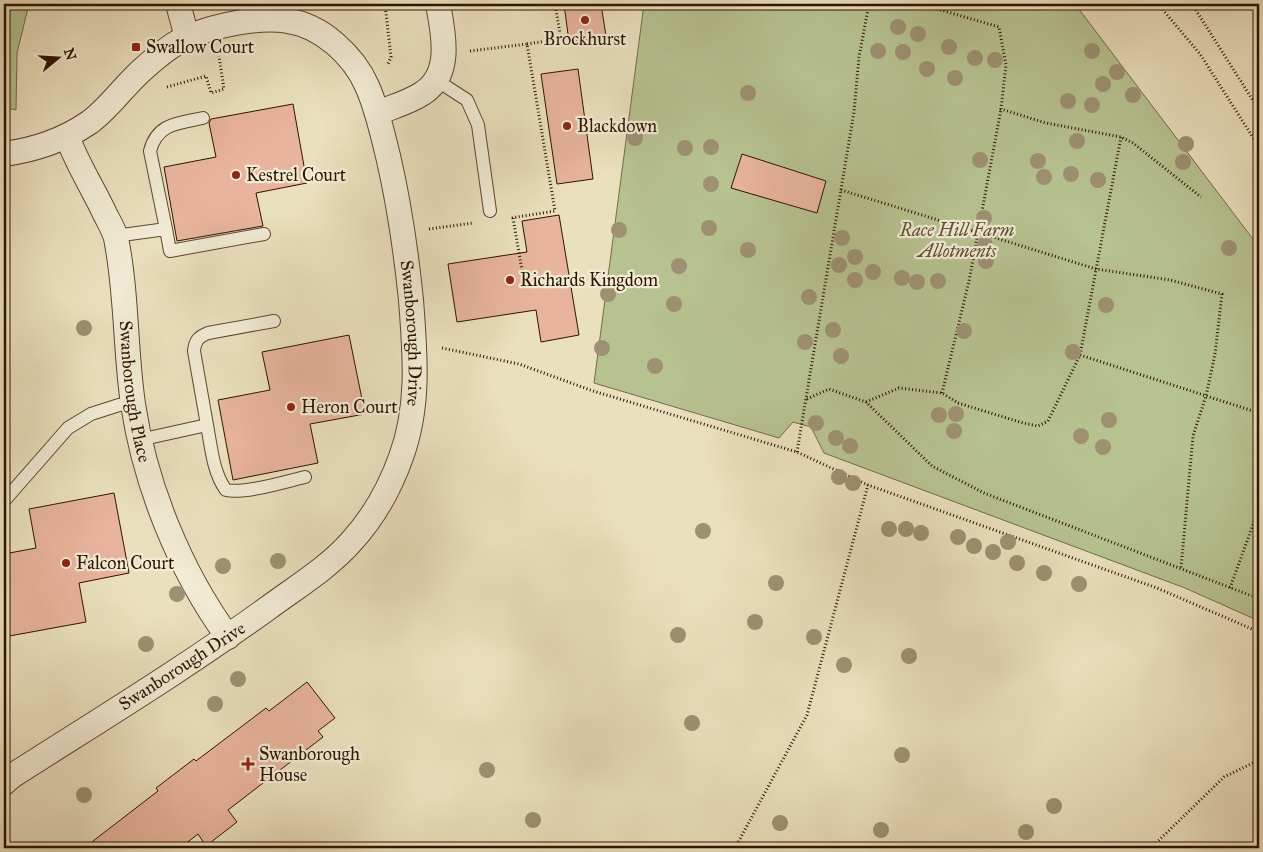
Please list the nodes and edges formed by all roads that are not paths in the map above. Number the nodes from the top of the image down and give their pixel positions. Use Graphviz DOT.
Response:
graph roads {
  1 [pos="178,4"];
  2 [pos="438,4"];
  3 [pos="187,37"];
  4 [pos="436,80"];
  5 [pos="377,113"];
  6 [pos="203,118"];
  7 [pos="67,136"];
  8 [pos="4,154"];
  9 [pos="490,211"];
  10 [pos="166,228"];
  11 [pos="264,234"];
  12 [pos="115,236"];
  13 [pos="274,321"];
  14 [pos="133,402"];
  15 [pos="207,425"];
  16 [pos="139,440"];
  17 [pos="305,477"];
  18 [pos="4,501"];
  19 [pos="228,637"];
  20 [pos="4,783"];
  1 -- 3 [label="street"];
  2 -- 4 [label="street"];
  3 -- 5 [label="street, Swanborough Drive"];
  3 -- 7 [label="street, Swanborough Drive"];
  4 -- 5 [label="street"];
  4 -- 9 [label="lane"];
  5 -- 19 [label="street, Swanborough Drive"];
  6 -- 10 [label="lane"];
  7 -- 8 [label="street, Swanborough Drive"];
  7 -- 12 [label="street, Swanborough Place"];
  10 -- 11 [label="lane"];
  10 -- 12 [label="lane"];
  12 -- 14 [label="street, Swanborough Place"];
  13 -- 15 [label="lane"];
  14 -- 16 [label="street, Swanborough Place"];
  14 -- 18 [label="lane"];
  15 -- 16 [label="lane"];
  15 -- 17 [label="lane"];
  16 -- 19 [label="street, Swanborough Place"];
  19 -- 20 [label="street, Swanborough Drive"];
}
